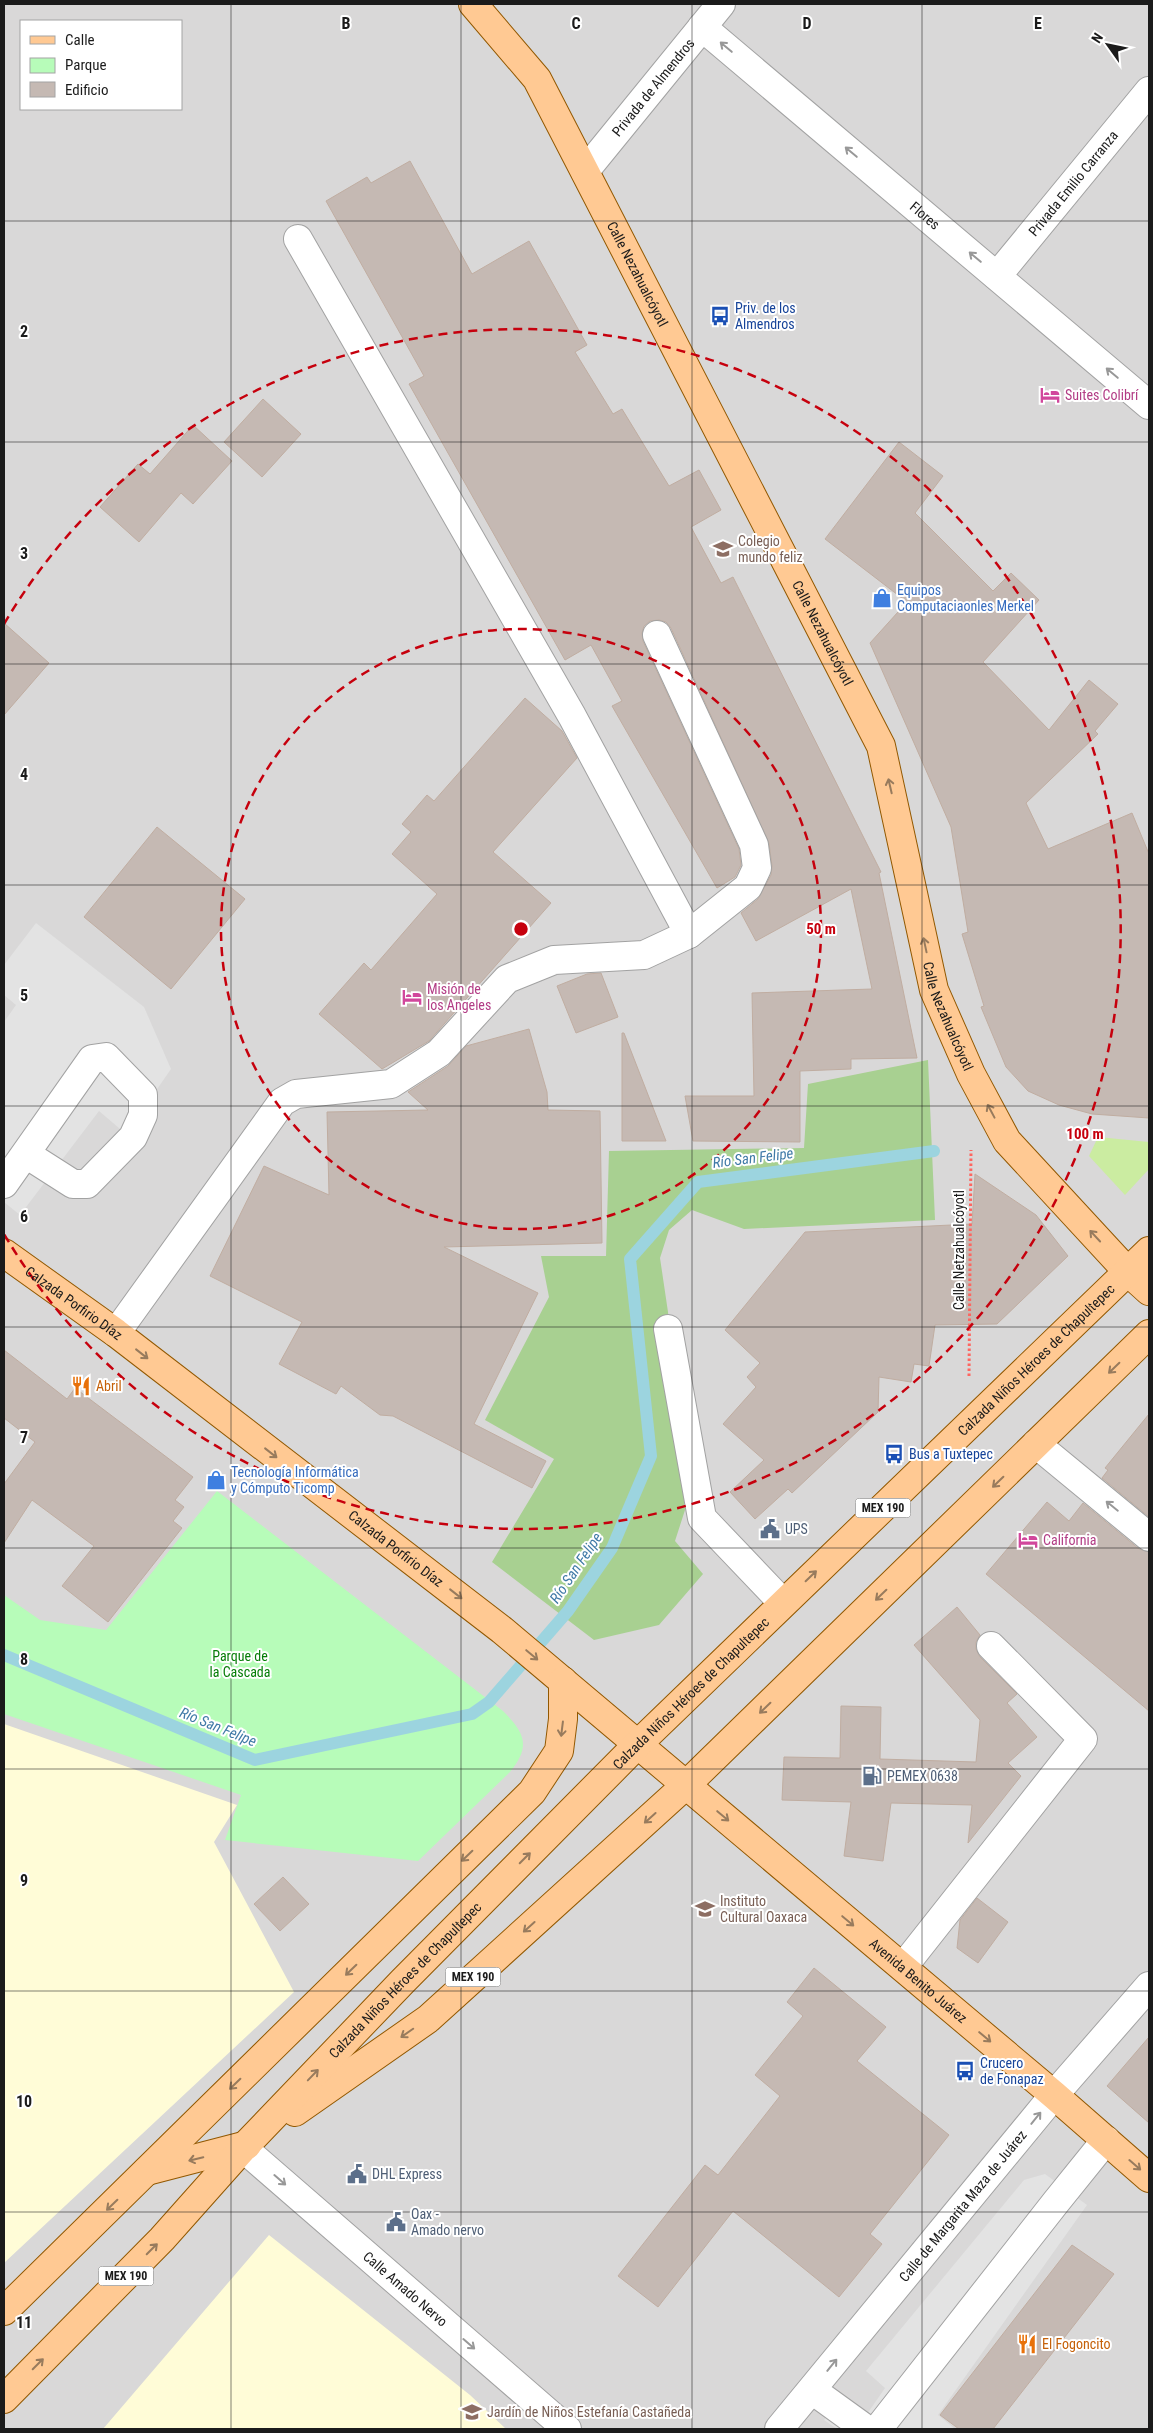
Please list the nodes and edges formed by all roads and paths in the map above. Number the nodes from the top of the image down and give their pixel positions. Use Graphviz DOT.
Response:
graph roads {
  1 [pos="474,4"];
  2 [pos="721,4"];
  3 [pos="702,27"];
  4 [pos="1149,91"];
  5 [pos="585,171"];
  6 [pos="298,239"];
  7 [pos="997,276"];
  8 [pos="1149,405"];
  9 [pos="657,635"];
  10 [pos="689,934"];
  11 [pos="971,1142"];
  12 [pos="26,1154"];
  13 [pos="4,1184"];
  14 [pos="1149,1251"];
  15 [pos="4,1254"];
  16 [pos="1128,1272"];
  17 [pos="1149,1291"];
  18 [pos="668,1330"];
  19 [pos="116,1333"];
  20 [pos="1149,1334"];
  21 [pos="969,1425"];
  22 [pos="1036,1444"];
  23 [pos="1149,1537"];
  24 [pos="783,1603"];
  25 [pos="991,1646"];
  26 [pos="563,1681"];
  27 [pos="638,1744"];
  28 [pos="686,1785"];
  29 [pos="902,1967"];
  30 [pos="1149,1986"];
  31 [pos="1054,2095"];
  32 [pos="1106,2140"];
  33 [pos="244,2148"];
  34 [pos="147,2171"];
  35 [pos="1149,2178"];
  36 [pos="4,2311"];
  37 [pos="812,2390"];
  38 [pos="4,2399"];
  39 [pos="567,2429"];
  40 [pos="779,2429"];
  41 [pos="866,2429"];
  42 [pos="878,2429"];
  1 -- 5 [label="main road, Calle Nezahualcóyotl"];
  2 -- 3 [label="street, Privada de Almendros"];
  3 -- 5 [label="street, Privada de Almendros"];
  7 -- 3 [label="street, Flores, one-way"];
  4 -- 7 [label="street, Privada Emilio Carranza"];
  16 -- 5 [label="main road, Calle Nezahualcóyotl, one-way"];
  6 -- 10 [label="street"];
  8 -- 7 [label="street, Flores, one-way"];
  9 -- 10 [label="street"];
  10 -- 19 [label="street"];
  11 -- 21 [label="path, Calle Netzahualcóyotl"];
  12 -- 12 [label="street"];
  12 -- 13 [label="street"];
  14 -- 16 [label="main road, Calzada Niños Héroes de Chapultepec / MEX 190"];
  15 -- 19 [label="main road, Calzada Porfirio Díaz"];
  16 -- 17 [label="main road, Calle Nezahualcóyotl"];
  16 -- 21 [label="main road, Calzada Niños Héroes de Chapultepec / MEX 190"];
  18 -- 24 [label="street"];
  19 -- 26 [label="main road, Calzada Porfirio Díaz, one-way"];
  20 -- 22 [label="main road, Calzada Niños Héroes de Chapultepec / MEX 190, one-way"];
  24 -- 21 [label="main road, Calzada Niños Héroes de Chapultepec / MEX 190, one-way"];
  23 -- 22 [label="street, one-way"];
  22 -- 28 [label="main road, Calzada Niños Héroes de Chapultepec / MEX 190, one-way"];
  24 -- 27 [label="main road, Calzada Niños Héroes de Chapultepec / MEX 190"];
  25 -- 29 [label="street"];
  26 -- 27 [label="main road, Calzada Porfirio Díaz"];
  26 -- 34 [label="main road, one-way"];
  27 -- 28 [label="main road, Avenida Benito Juárez"];
  33 -- 27 [label="main road, Calzada Niños Héroes de Chapultepec / MEX 190, one-way"];
  28 -- 29 [label="main road, Avenida Benito Juárez, one-way"];
  28 -- 33 [label="main road, Calzada Niños Héroes de Chapultepec / MEX 190, one-way"];
  29 -- 31 [label="main road, Avenida Benito Juárez, one-way"];
  30 -- 31 [label="street, Calle de Margarita Maza de Juárez"];
  31 -- 32 [label="main road, Avenida Benito Juárez"];
  37 -- 31 [label="street, Calle de Margarita Maza de Juárez, one-way"];
  32 -- 35 [label="main road, Avenida Benito Juárez, one-way"];
  32 -- 42 [label="street"];
  33 -- 34 [label="main road, Calzada Niños Héroes de Chapultepec / MEX 190, one-way"];
  38 -- 33 [label="main road, Calzada Niños Héroes de Chapultepec / MEX 190, one-way"];
  33 -- 39 [label="street, Calle Amado Nervo, one-way"];
  34 -- 36 [label="main road, one-way"];
  37 -- 40 [label="street, Calle de Margarita Maza de Juárez"];
  37 -- 41 [label="street"];
}
